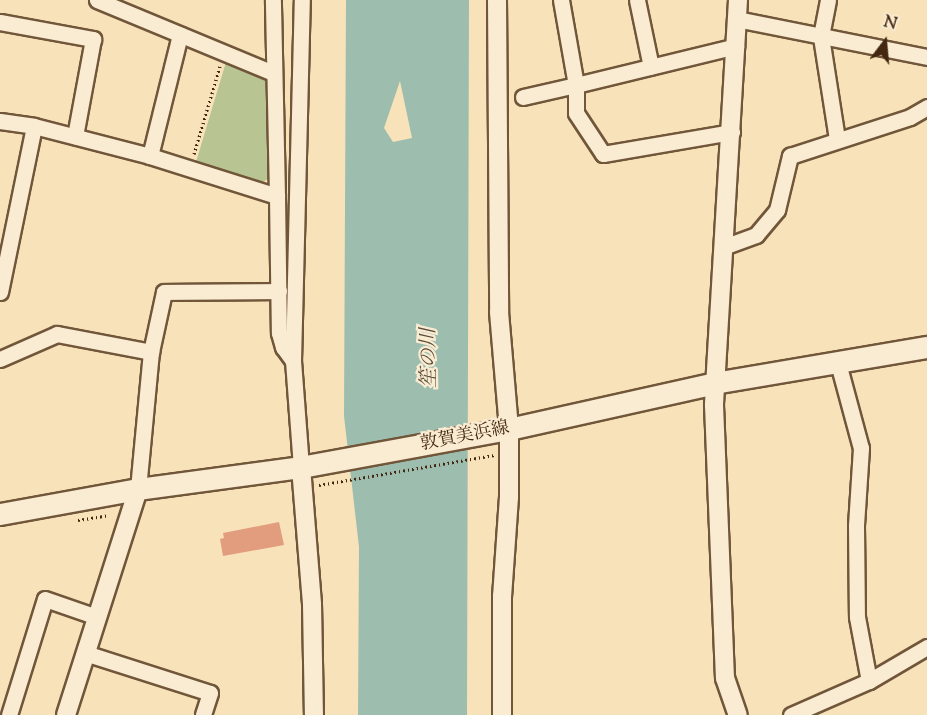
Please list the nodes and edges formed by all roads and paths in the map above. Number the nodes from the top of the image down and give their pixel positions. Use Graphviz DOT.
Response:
graph roads {
  1 [pos="97,0"];
  2 [pos="273,0"];
  3 [pos="302,0"];
  4 [pos="497,0"];
  5 [pos="561,0"];
  6 [pos="637,0"];
  7 [pos="738,0"];
  8 [pos="828,0"];
  9 [pos="737,19"];
  10 [pos="0,22"];
  11 [pos="180,35"];
  12 [pos="821,37"];
  13 [pos="736,46"];
  14 [pos="224,53"];
  15 [pos="927,57"];
  16 [pos="651,67"];
  17 [pos="273,73"];
  18 [pos="576,85"];
  19 [pos="523,96"];
  20 [pos="927,107"];
  21 [pos="0,121"];
  22 [pos="34,126"];
  23 [pos="732,132"];
  24 [pos="75,136"];
  25 [pos="837,139"];
  26 [pos="150,156"];
  27 [pos="190,168"];
  28 [pos="277,196"];
  29 [pos="726,246"];
  30 [pos="279,291"];
  31 [pos="0,292"];
  32 [pos="927,346"];
  33 [pos="151,352"];
  34 [pos="0,358"];
  35 [pos="293,361"];
  36 [pos="838,363"];
  37 [pos="714,382"];
  38 [pos="509,429"];
  39 [pos="495,455"];
  40 [pos="305,466"];
  41 [pos="319,485"];
  42 [pos="138,489"];
  43 [pos="0,514"];
  44 [pos="97,617"];
  45 [pos="927,647"];
  46 [pos="85,653"];
  47 [pos="869,681"];
  48 [pos="9,715"];
  49 [pos="66,715"];
  50 [pos="203,715"];
  51 [pos="314,715"];
  52 [pos="502,715"];
  53 [pos="738,715"];
  54 [pos="791,715"];
  1 -- 11 [label="street"];
  2 -- 17 [label="street"];
  3 -- 35 [label="street"];
  4 -- 38 [label="street"];
  5 -- 18 [label="street"];
  6 -- 16 [label="street"];
  7 -- 9 [label="street"];
  8 -- 12 [label="street"];
  9 -- 12 [label="street"];
  9 -- 13 [label="street"];
  10 -- 24 [label="street"];
  11 -- 14 [label="street"];
  11 -- 26 [label="street"];
  12 -- 15 [label="street"];
  12 -- 25 [label="street"];
  13 -- 16 [label="street"];
  13 -- 23 [label="street"];
  14 -- 17 [label="street"];
  14 -- 27 [label="path"];
  16 -- 18 [label="street"];
  17 -- 28 [label="street"];
  18 -- 19 [label="street"];
  18 -- 23 [label="street"];
  20 -- 25 [label="street"];
  21 -- 22 [label="street"];
  22 -- 24 [label="street"];
  22 -- 31 [label="street"];
  23 -- 29 [label="street"];
  24 -- 26 [label="street"];
  25 -- 29 [label="street"];
  26 -- 27 [label="street"];
  27 -- 28 [label="street"];
  28 -- 30 [label="street"];
  29 -- 37 [label="street"];
  30 -- 33 [label="street"];
  30 -- 35 [label="street"];
  32 -- 36 [label="main road, 敦賀美浜線"];
  33 -- 34 [label="street"];
  33 -- 42 [label="street"];
  35 -- 40 [label="street"];
  36 -- 37 [label="main road, 敦賀美浜線"];
  36 -- 47 [label="street"];
  37 -- 38 [label="main road, 敦賀美浜線"];
  37 -- 53 [label="street"];
  38 -- 40 [label="main road, 敦賀美浜線"];
  38 -- 52 [label="street"];
  39 -- 41 [label="path"];
  40 -- 42 [label="main road, 敦賀美浜線"];
  40 -- 51 [label="street"];
  42 -- 43 [label="main road, 敦賀美浜線"];
  42 -- 44 [label="street"];
  44 -- 46 [label="street"];
  44 -- 48 [label="street"];
  45 -- 47 [label="street"];
  46 -- 49 [label="street"];
  46 -- 50 [label="street"];
  47 -- 54 [label="street"];
}
